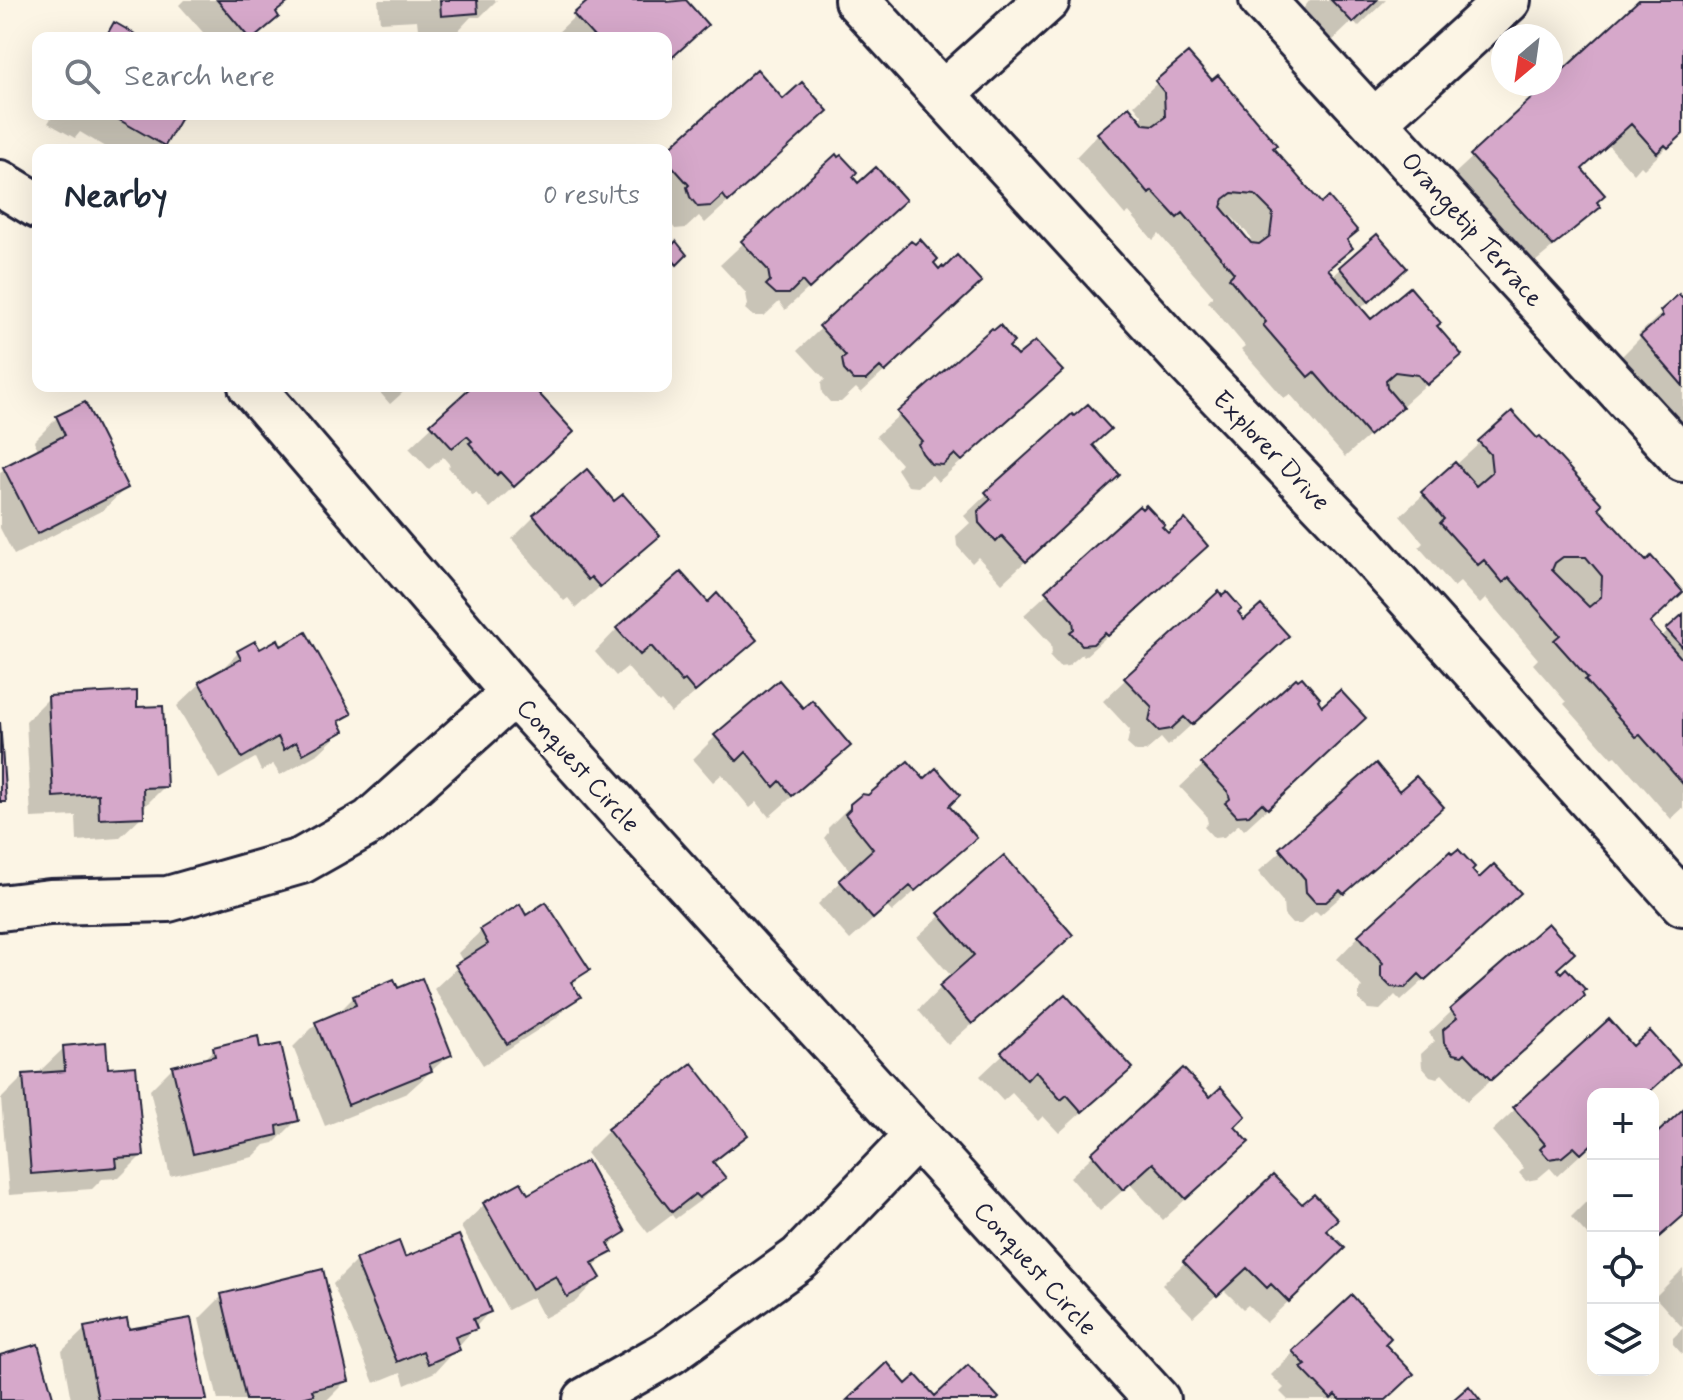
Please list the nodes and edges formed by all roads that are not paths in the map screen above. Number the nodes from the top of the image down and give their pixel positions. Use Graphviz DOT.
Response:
graph roads {
  1 [pos="857,0"];
  2 [pos="1047,0"];
  3 [pos="1262,0"];
  4 [pos="1508,0"];
  5 [pos="944,93"];
  6 [pos="1375,121"];
  7 [pos="0,183"];
  8 [pos="32,202"];
  9 [pos="256,392"];
  10 [pos="1683,459"];
  11 [pos="514,693"];
  12 [pos="1683,903"];
  13 [pos="0,908"];
  14 [pos="916,1137"];
  15 [pos="586,1400"];
  16 [pos="1157,1400"];
  1 -- 5 [label="street, Explorer Drive"];
  2 -- 5 [label="street"];
  3 -- 6 [label="street, Orangetip Terrace"];
  4 -- 6 [label="street"];
  5 -- 12 [label="street, Explorer Drive"];
  6 -- 10 [label="street, Orangetip Terrace"];
  7 -- 8 [label="street"];
  9 -- 11 [label="street, Conquest Circle"];
  11 -- 13 [label="street"];
  11 -- 14 [label="street, Conquest Circle"];
  14 -- 15 [label="street"];
  14 -- 16 [label="street, Conquest Circle"];
}
